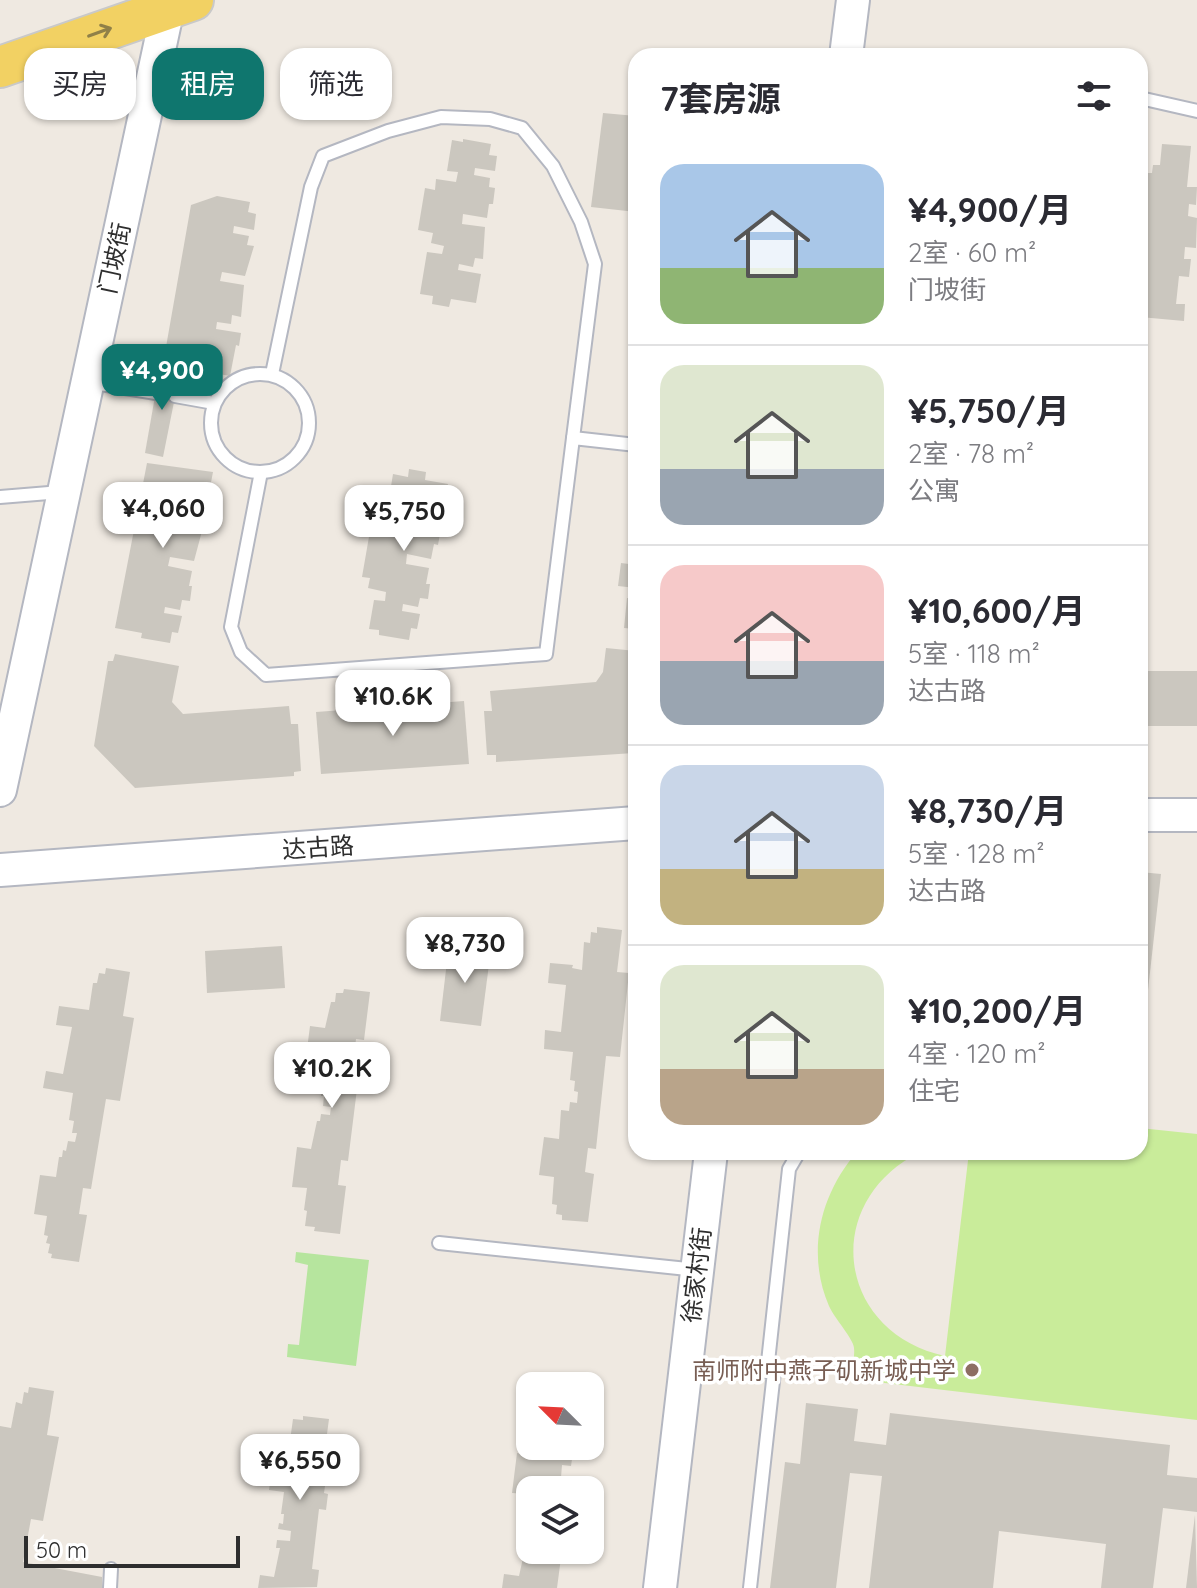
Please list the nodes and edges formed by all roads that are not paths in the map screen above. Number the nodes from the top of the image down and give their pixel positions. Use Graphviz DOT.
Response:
graph roads {
  1 [pos="853,0"];
  2 [pos="180,4"];
  3 [pos="847,48"];
  4 [pos="0,67"];
  5 [pos="1148,100"];
  6 [pos="1197,111"];
  7 [pos="272,374"];
  8 [pos="87,382"];
  9 [pos="156,393"];
  10 [pos="175,396"];
  11 [pos="214,403"];
  12 [pos="573,438"];
  13 [pos="628,444"];
  14 [pos="261,472"];
  15 [pos="64,491"];
  16 [pos="0,497"];
  17 [pos="0,790"];
  18 [pos="1148,815"];
  19 [pos="1197,815"];
  20 [pos="628,824"];
  21 [pos="0,870"];
  22 [pos="710,1160"];
  23 [pos="794,1160"];
  24 [pos="439,1243"];
  25 [pos="697,1270"];
  26 [pos="686,1365"];
  27 [pos="767,1371"];
  28 [pos="111,1569"];
  29 [pos="110,1588"];
  30 [pos="660,1588"];
  31 [pos="750,1588"];
  1 -- 3 [label="street"];
  4 -- 2 [label="main road, one-way"];
  2 -- 8 [label="street, 门坡街"];
  5 -- 6 [label="lane"];
  7 -- 11 [label="lane"];
  7 -- 12 [label="lane"];
  7 -- 14 [label="lane"];
  8 -- 9 [label="lane"];
  8 -- 15 [label="street, 门坡街"];
  10 -- 11 [label="lane"];
  11 -- 14 [label="lane"];
  12 -- 13 [label="lane"];
  12 -- 14 [label="lane"];
  15 -- 16 [label="lane"];
  15 -- 17 [label="street, 门坡街"];
  18 -- 19 [label="street"];
  20 -- 21 [label="street, 达古路"];
  22 -- 25 [label="street, 徐家村街"];
  23 -- 27 [label="lane"];
  24 -- 25 [label="lane"];
  25 -- 26 [label="street, 徐家村街"];
  26 -- 27 [label="lane"];
  26 -- 30 [label="street, 徐家村街"];
  27 -- 31 [label="lane"];
  28 -- 29 [label="lane"];
}
